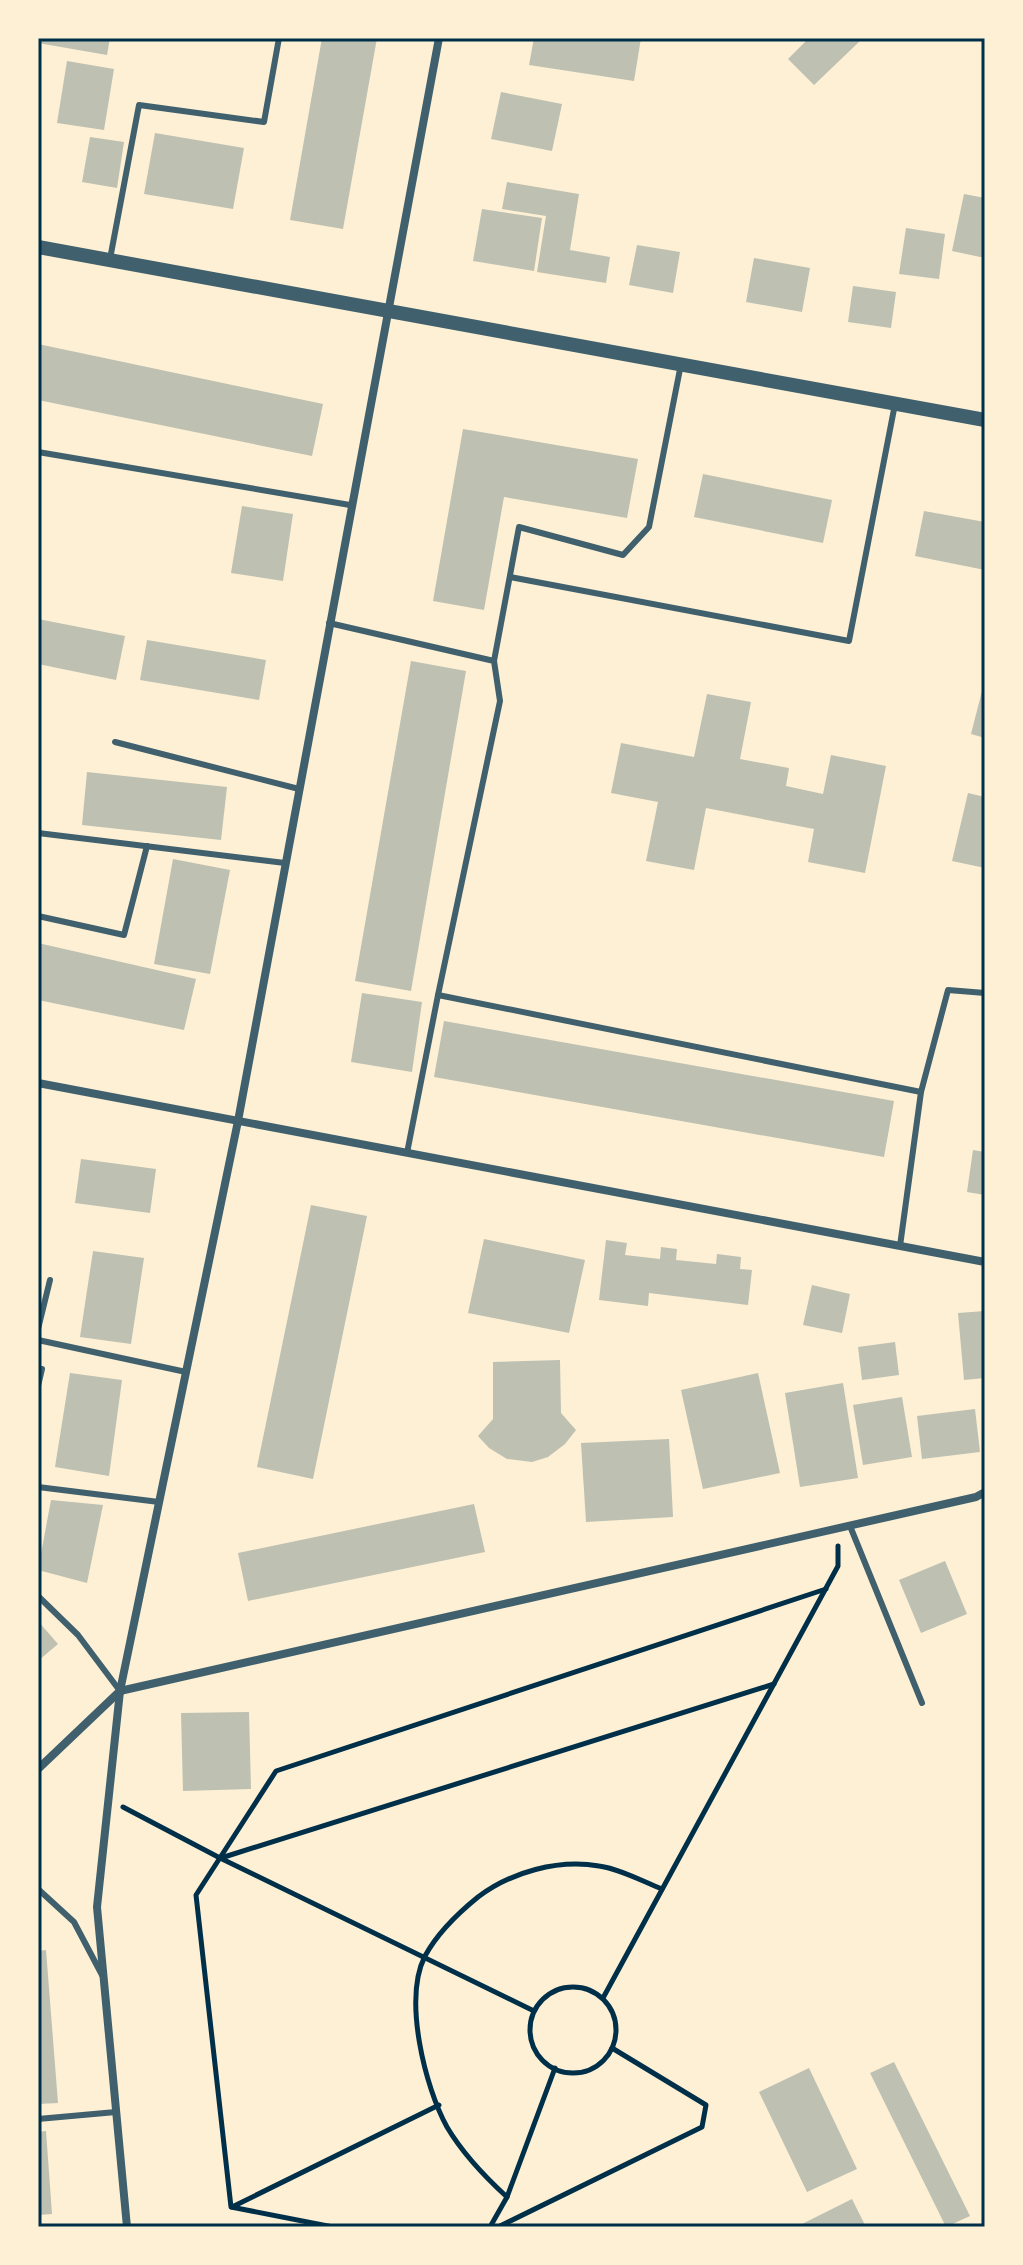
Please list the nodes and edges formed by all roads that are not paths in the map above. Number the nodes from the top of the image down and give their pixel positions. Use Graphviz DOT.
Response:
graph roads {
  1 [pos="279,38"];
  2 [pos="439,38"];
  3 [pos="38,247"];
  4 [pos="110,260"];
  5 [pos="386,310"];
  6 [pos="681,364"];
  7 [pos="895,404"];
  8 [pos="985,420"];
  9 [pos="38,452"];
  10 [pos="350,505"];
  11 [pos="510,577"];
  12 [pos="329,623"];
  13 [pos="494,661"];
  14 [pos="115,742"];
  15 [pos="299,789"];
  16 [pos="38,833"];
  17 [pos="147,846"];
  18 [pos="285,863"];
  19 [pos="38,916"];
  20 [pos="985,993"];
  21 [pos="438,995"];
  22 [pos="38,1083"];
  23 [pos="921,1092"];
  24 [pos="238,1121"];
  25 [pos="407,1153"];
  26 [pos="900,1246"];
  27 [pos="985,1262"];
  28 [pos="50,1280"];
  29 [pos="38,1329"];
  30 [pos="38,1340"];
  31 [pos="42,1369"];
  32 [pos="186,1372"];
  33 [pos="38,1386"];
  34 [pos="38,1487"];
  35 [pos="985,1492"];
  36 [pos="159,1502"];
  37 [pos="850,1526"];
  38 [pos="38,1596"];
  39 [pos="120,1691"];
  40 [pos="922,1703"];
  41 [pos="38,1769"];
  42 [pos="38,1889"];
  43 [pos="104,1978"];
  44 [pos="116,2112"];
  45 [pos="38,2119"];
  46 [pos="127,2227"];
  1 -- 4 [label="lane"];
  2 -- 5 [label="street"];
  3 -- 4 [label="street"];
  4 -- 5 [label="street"];
  5 -- 6 [label="street"];
  5 -- 10 [label="street"];
  6 -- 7 [label="street"];
  6 -- 11 [label="lane"];
  7 -- 8 [label="street"];
  7 -- 11 [label="lane"];
  9 -- 10 [label="lane"];
  10 -- 12 [label="street"];
  11 -- 13 [label="lane"];
  12 -- 13 [label="lane"];
  12 -- 15 [label="street"];
  13 -- 21 [label="lane"];
  14 -- 15 [label="lane"];
  15 -- 18 [label="street"];
  16 -- 17 [label="lane"];
  17 -- 18 [label="lane"];
  17 -- 19 [label="lane"];
  18 -- 24 [label="street"];
  20 -- 23 [label="lane"];
  21 -- 23 [label="lane"];
  21 -- 25 [label="lane"];
  22 -- 24 [label="street"];
  23 -- 26 [label="lane"];
  24 -- 25 [label="street"];
  24 -- 32 [label="street"];
  25 -- 26 [label="street"];
  26 -- 27 [label="street"];
  28 -- 29 [label="lane"];
  30 -- 32 [label="lane"];
  31 -- 33 [label="lane"];
  32 -- 36 [label="street"];
  34 -- 36 [label="lane"];
  35 -- 37 [label="street"];
  36 -- 39 [label="street"];
  37 -- 39 [label="street"];
  37 -- 40 [label="lane"];
  38 -- 39 [label="lane"];
  39 -- 41 [label="street"];
  39 -- 43 [label="street"];
  42 -- 43 [label="lane"];
  43 -- 44 [label="street"];
  44 -- 45 [label="lane"];
  44 -- 46 [label="street"];
}
